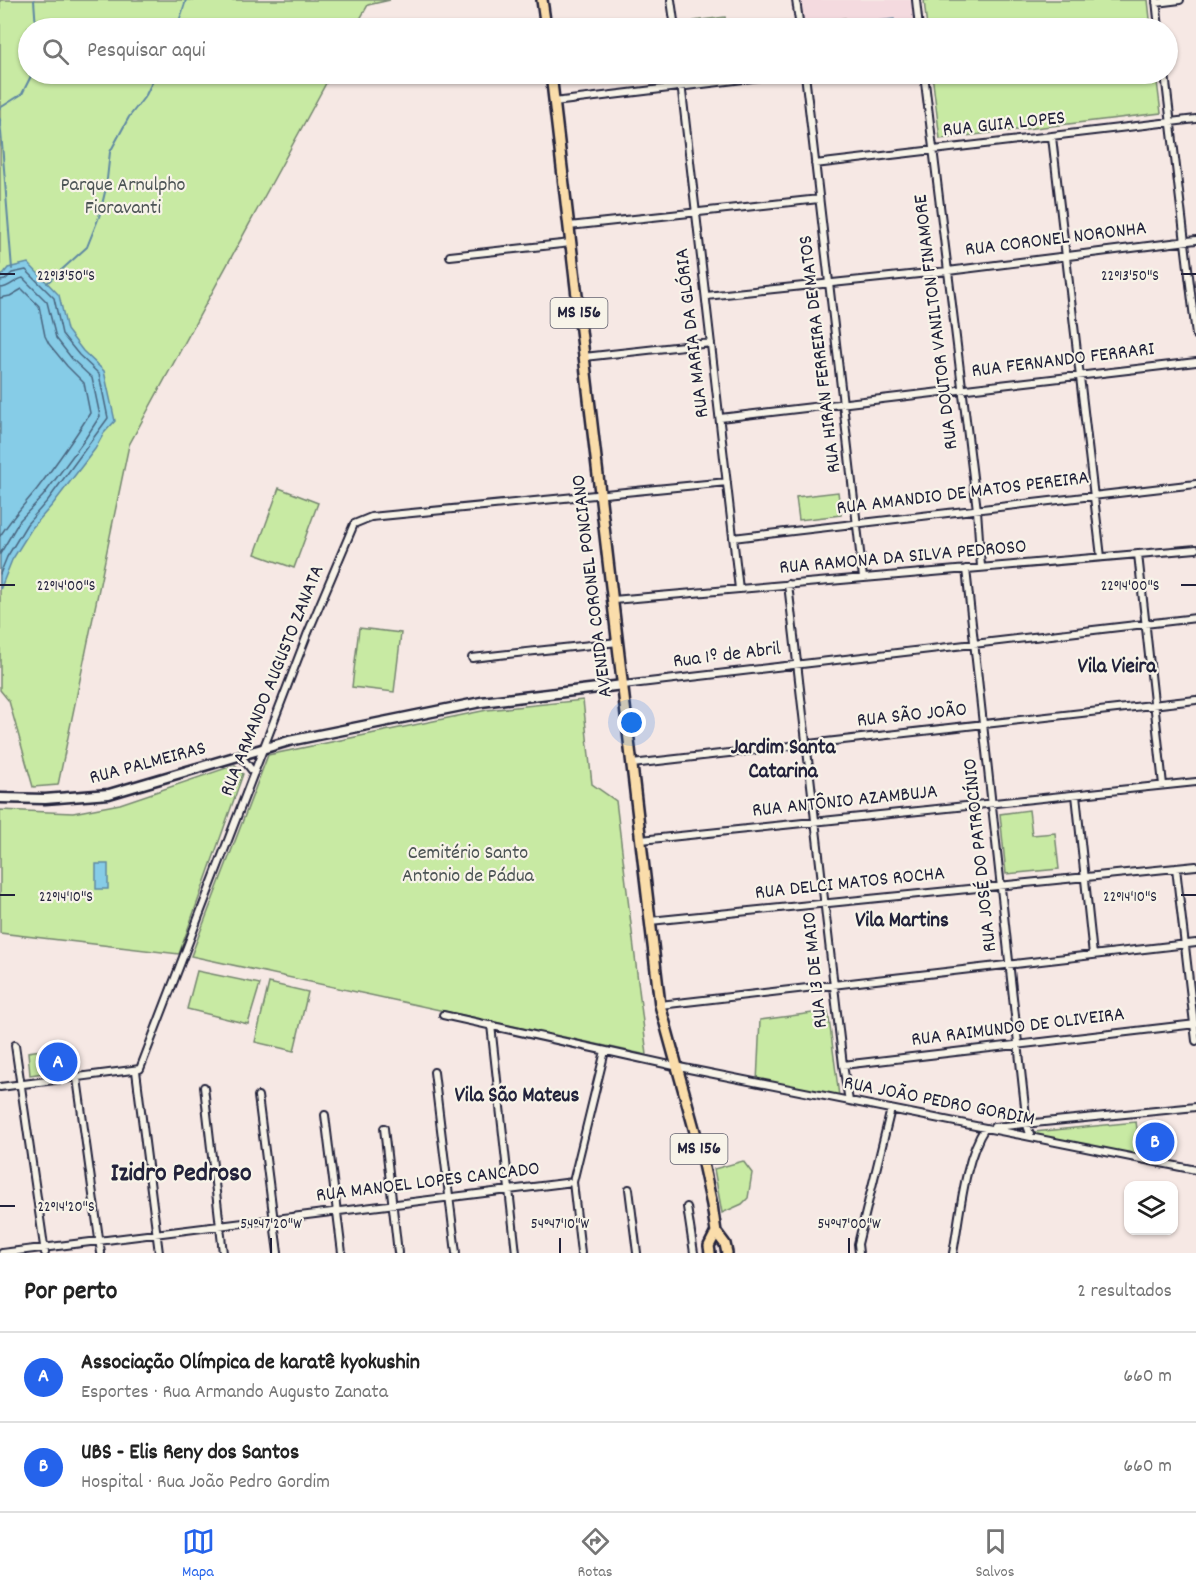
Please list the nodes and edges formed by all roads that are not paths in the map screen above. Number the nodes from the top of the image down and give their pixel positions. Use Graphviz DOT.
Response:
graph roads {
  1 [pos="542,0"];
  2 [pos="671,0"];
  3 [pos="796,0"];
  4 [pos="916,0"];
  5 [pos="1180,0"];
  6 [pos="1156,2"];
  7 [pos="545,18"];
  8 [pos="674,18"];
  9 [pos="799,18"];
  10 [pos="918,18"];
  11 [pos="1158,18"];
  12 [pos="552,84"];
  13 [pos="698,84"];
  14 [pos="806,84"];
  15 [pos="925,84"];
  16 [pos="1166,84"];
  17 [pos="681,86"];
  18 [pos="554,102"];
  19 [pos="1196,119"];
  20 [pos="1170,122"];
  21 [pos="1052,137"];
  22 [pos="934,150"];
  23 [pos="815,164"];
  24 [pos="819,199"];
  25 [pos="696,211"];
  26 [pos="569,226"];
  27 [pos="1196,240"];
  28 [pos="1185,241"];
  29 [pos="571,243"];
  30 [pos="450,256"];
  31 [pos="1066,256"];
  32 [pos="948,271"];
  33 [pos="829,284"];
  34 [pos="706,296"];
  35 [pos="1196,335"];
  36 [pos="711,343"];
  37 [pos="584,357"];
  38 [pos="1196,362"];
  39 [pos="1080,374"];
  40 [pos="962,389"];
  41 [pos="843,404"];
  42 [pos="720,418"];
  43 [pos="727,482"];
  44 [pos="1196,484"];
  45 [pos="600,493"];
  46 [pos="1094,495"];
  47 [pos="977,510"];
  48 [pos="856,523"];
  49 [pos="734,538"];
  50 [pos="1196,549"];
  51 [pos="1138,554"];
  52 [pos="1101,557"];
  53 [pos="981,567"];
  54 [pos="966,569"];
  55 [pos="863,578"];
  56 [pos="788,584"];
  57 [pos="740,589"];
  58 [pos="613,600"];
  59 [pos="1196,618"];
  60 [pos="1146,624"];
  61 [pos="618,642"];
  62 [pos="975,644"];
  63 [pos="472,658"];
  64 [pos="798,664"];
  65 [pos="623,685"];
  66 [pos="1196,700"];
  67 [pos="1155,705"];
  68 [pos="984,724"];
  69 [pos="807,744"];
  70 [pos="265,747"];
  71 [pos="240,755"];
  72 [pos="632,764"];
  73 [pos="254,773"];
  74 [pos="1196,782"];
  75 [pos="1163,785"];
  76 [pos="1076,795"];
  77 [pos="0,798"];
  78 [pos="992,803"];
  79 [pos="816,822"];
  80 [pos="641,840"];
  81 [pos="1196,866"];
  82 [pos="1176,868"];
  83 [pos="1085,877"];
  84 [pos="1001,886"];
  85 [pos="825,904"];
  86 [pos="650,921"];
  87 [pos="1196,943"];
  88 [pos="1185,945"];
  89 [pos="1093,955"];
  90 [pos="1010,965"];
  91 [pos="834,985"];
  92 [pos="660,1005"];
  93 [pos="443,1015"];
  94 [pos="1195,1024"];
  95 [pos="490,1025"];
  96 [pos="1196,1041"];
  97 [pos="15,1045"];
  98 [pos="1019,1045"];
  99 [pos="605,1051"];
  100 [pos="843,1065"];
  101 [pos="676,1066"];
  102 [pos="136,1071"];
  103 [pos="434,1072"];
  104 [pos="77,1078"];
  105 [pos="20,1085"];
  106 [pos="0,1087"];
  107 [pos="204,1087"];
  108 [pos="258,1096"];
  109 [pos="849,1101"];
  110 [pos="1196,1107"];
  111 [pos="891,1109"];
  112 [pos="325,1115"];
  113 [pos="1027,1125"];
  114 [pos="384,1128"];
  115 [pos="985,1128"];
  116 [pos="1031,1137"];
  117 [pos="1196,1170"];
  118 [pos="573,1182"];
  119 [pos="629,1189"];
  120 [pos="509,1190"];
  121 [pos="449,1197"];
  122 [pos="392,1204"];
  123 [pos="687,1207"];
  124 [pos="337,1211"];
  125 [pos="273,1219"];
  126 [pos="220,1225"];
  127 [pos="716,1232"];
  128 [pos="156,1234"];
  129 [pos="100,1240"];
  130 [pos="44,1250"];
  131 [pos="2,1253"];
  132 [pos="101,1253"];
  133 [pos="159,1253"];
  134 [pos="223,1253"];
  135 [pos="278,1253"];
  136 [pos="342,1253"];
  137 [pos="398,1253"];
  138 [pos="456,1253"];
  139 [pos="516,1253"];
  140 [pos="581,1253"];
  141 [pos="637,1253"];
  142 [pos="694,1253"];
  143 [pos="710,1253"];
  144 [pos="727,1253"];
  145 [pos="859,1253"];
  146 [pos="953,1253"];
  1 -- 7 [label="main road"];
  2 -- 8 [label="street"];
  3 -- 9 [label="street"];
  4 -- 10 [label="street"];
  5 -- 6 [label="street"];
  6 -- 11 [label="street"];
  12 -- 18 [label="main road, AVENIDA CORONEL PONCIANO / MS 156"];
  13 -- 17 [label="street"];
  14 -- 23 [label="street, RUA HIRAN FERREIRA DE MATOS"];
  15 -- 22 [label="street, RUA DOUTOR VANILTON FINAMORE"];
  16 -- 20 [label="street"];
  17 -- 18 [label="street"];
  17 -- 25 [label="street, RUA MARIA DA GLÓRIA"];
  18 -- 26 [label="main road, AVENIDA CORONEL PONCIANO / MS 156"];
  19 -- 20 [label="street, RUA GUIA LOPES"];
  20 -- 21 [label="street, RUA GUIA LOPES"];
  20 -- 28 [label="street"];
  21 -- 22 [label="street, RUA GUIA LOPES"];
  21 -- 31 [label="street"];
  22 -- 23 [label="street, RUA GUIA LOPES"];
  22 -- 32 [label="street, RUA DOUTOR VANILTON FINAMORE"];
  23 -- 24 [label="street, RUA HIRAN FERREIRA DE MATOS"];
  24 -- 25 [label="street"];
  24 -- 33 [label="street, RUA HIRAN FERREIRA DE MATOS"];
  25 -- 26 [label="street"];
  25 -- 34 [label="street, RUA MARIA DA GLÓRIA"];
  26 -- 29 [label="main road, AVENIDA CORONEL PONCIANO / MS 156"];
  27 -- 28 [label="street, RUA CORONEL NORONHA"];
  28 -- 31 [label="street, RUA CORONEL NORONHA"];
  28 -- 35 [label="street"];
  29 -- 30 [label="street"];
  29 -- 37 [label="main road, AVENIDA CORONEL PONCIANO / MS 156"];
  31 -- 32 [label="street, RUA CORONEL NORONHA"];
  31 -- 39 [label="street"];
  32 -- 33 [label="street, RUA CORONEL NORONHA"];
  32 -- 40 [label="street, RUA DOUTOR VANILTON FINAMORE"];
  33 -- 34 [label="street, RUA CORONEL NORONHA"];
  33 -- 41 [label="street, RUA HIRAN FERREIRA DE MATOS"];
  34 -- 36 [label="street, RUA MARIA DA GLÓRIA"];
  36 -- 37 [label="street"];
  36 -- 42 [label="street, RUA MARIA DA GLÓRIA"];
  37 -- 45 [label="main road, AVENIDA CORONEL PONCIANO / MS 156"];
  38 -- 39 [label="street, RUA FERNANDO FERRARI"];
  39 -- 40 [label="street, RUA FERNANDO FERRARI"];
  39 -- 46 [label="street"];
  40 -- 41 [label="street, RUA FERNANDO FERRARI"];
  40 -- 47 [label="street, RUA DOUTOR VANILTON FINAMORE"];
  41 -- 42 [label="street, RUA FERNANDO FERRARI"];
  41 -- 48 [label="street, RUA HIRAN FERREIRA DE MATOS"];
  42 -- 43 [label="street, RUA MARIA DA GLÓRIA"];
  43 -- 45 [label="street, RUA ARMANDO AUGUSTO ZANATA"];
  43 -- 49 [label="street, RUA MARIA DA GLÓRIA"];
  44 -- 46 [label="street, RUA AMANDIO DE MATOS PEREIRA"];
  45 -- 58 [label="main road, AVENIDA CORONEL PONCIANO / MS 156"];
  45 -- 70 [label="street, RUA ARMANDO AUGUSTO ZANATA"];
  46 -- 47 [label="street, RUA AMANDIO DE MATOS PEREIRA"];
  46 -- 52 [label="street"];
  47 -- 48 [label="street, RUA AMANDIO DE MATOS PEREIRA"];
  47 -- 53 [label="street, RUA DOUTOR VANILTON FINAMORE"];
  48 -- 49 [label="street, RUA AMANDIO DE MATOS PEREIRA"];
  48 -- 55 [label="street, RUA HIRAN FERREIRA DE MATOS"];
  49 -- 57 [label="street, RUA MARIA DA GLÓRIA"];
  50 -- 51 [label="street, RUA RAMONA DA SILVA PEDROSO"];
  51 -- 52 [label="street, RUA RAMONA DA SILVA PEDROSO"];
  51 -- 60 [label="street"];
  52 -- 53 [label="street, RUA RAMONA DA SILVA PEDROSO"];
  53 -- 54 [label="street, RUA RAMONA DA SILVA PEDROSO"];
  54 -- 55 [label="street, RUA RAMONA DA SILVA PEDROSO"];
  54 -- 62 [label="street, RUA JOSÉ DO PATROCÍNIO"];
  55 -- 56 [label="street, RUA RAMONA DA SILVA PEDROSO"];
  56 -- 57 [label="street, RUA RAMONA DA SILVA PEDROSO"];
  56 -- 64 [label="street, RUA 13 DE MAIO"];
  57 -- 58 [label="street, RUA RAMONA DA SILVA PEDROSO"];
  58 -- 61 [label="main road, AVENIDA CORONEL PONCIANO / MS 156"];
  59 -- 60 [label="street, Rua 1º de Abril"];
  60 -- 62 [label="street, Rua 1º de Abril"];
  60 -- 67 [label="street"];
  61 -- 63 [label="street"];
  61 -- 65 [label="main road, AVENIDA CORONEL PONCIANO / MS 156"];
  62 -- 64 [label="street, Rua 1º de Abril"];
  62 -- 68 [label="street, RUA JOSÉ DO PATROCÍNIO"];
  64 -- 65 [label="street, Rua 1º de Abril"];
  64 -- 69 [label="street, RUA 13 DE MAIO"];
  65 -- 70 [label="street, Rua 1º de Abril"];
  65 -- 72 [label="main road, AVENIDA CORONEL PONCIANO / MS 156"];
  66 -- 67 [label="street, RUA SÃO JOÃO"];
  67 -- 68 [label="street, RUA SÃO JOÃO"];
  67 -- 75 [label="street"];
  68 -- 69 [label="street, RUA SÃO JOÃO"];
  68 -- 78 [label="street, RUA JOSÉ DO PATROCÍNIO"];
  69 -- 72 [label="street, RUA SÃO JOÃO"];
  69 -- 79 [label="street, RUA 13 DE MAIO"];
  70 -- 71 [label="street, RUA PALMEIRAS"];
  70 -- 73 [label="street, RUA ARMANDO AUGUSTO ZANATA"];
  71 -- 73 [label="street"];
  71 -- 77 [label="street, RUA PALMEIRAS"];
  72 -- 80 [label="main road, AVENIDA CORONEL PONCIANO / MS 156"];
  73 -- 102 [label="street, RUA ARMANDO AUGUSTO ZANATA"];
  74 -- 75 [label="street, RUA ANTÔNIO AZAMBUJA"];
  75 -- 76 [label="street, RUA ANTÔNIO AZAMBUJA"];
  76 -- 78 [label="street, RUA ANTÔNIO AZAMBUJA"];
  76 -- 83 [label="street"];
  78 -- 79 [label="street, RUA ANTÔNIO AZAMBUJA"];
  78 -- 84 [label="street, RUA JOSÉ DO PATROCÍNIO"];
  79 -- 80 [label="street, RUA ANTÔNIO AZAMBUJA"];
  79 -- 85 [label="street, RUA 13 DE MAIO"];
  80 -- 86 [label="main road, AVENIDA CORONEL PONCIANO / MS 156"];
  81 -- 82 [label="street, RUA DELCI MATOS ROCHA"];
  82 -- 83 [label="street, RUA DELCI MATOS ROCHA"];
  82 -- 88 [label="street"];
  83 -- 84 [label="street, RUA DELCI MATOS ROCHA"];
  83 -- 89 [label="street"];
  84 -- 85 [label="street, RUA DELCI MATOS ROCHA"];
  84 -- 90 [label="street, RUA JOSÉ DO PATROCÍNIO"];
  85 -- 86 [label="street, RUA DELCI MATOS ROCHA"];
  85 -- 91 [label="street, RUA 13 DE MAIO"];
  86 -- 92 [label="main road, AVENIDA CORONEL PONCIANO / MS 156"];
  87 -- 88 [label="street"];
  88 -- 89 [label="street"];
  88 -- 94 [label="street"];
  89 -- 90 [label="street"];
  90 -- 91 [label="street"];
  90 -- 98 [label="street, RUA JOSÉ DO PATROCÍNIO"];
  91 -- 92 [label="street"];
  91 -- 100 [label="street, RUA 13 DE MAIO"];
  92 -- 101 [label="main road, AVENIDA CORONEL PONCIANO / MS 156"];
  93 -- 95 [label="street, RUA JOÃO PEDRO GORDIM"];
  94 -- 96 [label="street"];
  94 -- 98 [label="street, RUA RAIMUNDO DE OLIVEIRA"];
  95 -- 99 [label="street, RUA JOÃO PEDRO GORDIM"];
  95 -- 120 [label="street"];
  97 -- 105 [label="street"];
  98 -- 100 [label="street, RUA RAIMUNDO DE OLIVEIRA"];
  98 -- 113 [label="street, RUA JOSÉ DO PATROCÍNIO"];
  99 -- 101 [label="street, RUA JOÃO PEDRO GORDIM"];
  99 -- 118 [label="street"];
  100 -- 109 [label="street, RUA 13 DE MAIO"];
  101 -- 109 [label="street, RUA JOÃO PEDRO GORDIM"];
  101 -- 127 [label="main road, AVENIDA CORONEL PONCIANO / MS 156"];
  102 -- 104 [label="street"];
  102 -- 128 [label="street"];
  103 -- 121 [label="street"];
  104 -- 105 [label="street"];
  104 -- 129 [label="street"];
  105 -- 106 [label="street"];
  105 -- 130 [label="street"];
  107 -- 126 [label="street"];
  108 -- 125 [label="street"];
  109 -- 111 [label="street, RUA JOÃO PEDRO GORDIM"];
  110 -- 113 [label="street"];
  111 -- 115 [label="street, RUA JOÃO PEDRO GORDIM"];
  111 -- 145 [label="street"];
  112 -- 124 [label="street"];
  113 -- 115 [label="street"];
  113 -- 116 [label="street, RUA JOSÉ DO PATROCÍNIO"];
  114 -- 122 [label="street"];
  115 -- 116 [label="street, RUA JOÃO PEDRO GORDIM"];
  115 -- 146 [label="street"];
  116 -- 117 [label="street, RUA JOÃO PEDRO GORDIM"];
  118 -- 120 [label="street, RUA MANOEL LOPES CANCADO"];
  118 -- 140 [label="street"];
  119 -- 141 [label="street"];
  120 -- 121 [label="street, RUA MANOEL LOPES CANCADO"];
  120 -- 139 [label="street"];
  121 -- 122 [label="street, RUA MANOEL LOPES CANCADO"];
  121 -- 138 [label="street"];
  122 -- 124 [label="street, RUA MANOEL LOPES CANCADO"];
  122 -- 137 [label="street"];
  123 -- 142 [label="street"];
  124 -- 125 [label="street, RUA MANOEL LOPES CANCADO"];
  124 -- 136 [label="street"];
  125 -- 126 [label="street, RUA MANOEL LOPES CANCADO"];
  125 -- 135 [label="street"];
  126 -- 128 [label="street, RUA MANOEL LOPES CANCADO"];
  126 -- 134 [label="street"];
  127 -- 143 [label="main road, AVENIDA CORONEL PONCIANO / MS 156"];
  127 -- 144 [label="main road, AVENIDA CORONEL PONCIANO / MS 156"];
  128 -- 129 [label="street, RUA MANOEL LOPES CANCADO"];
  128 -- 133 [label="street"];
  129 -- 130 [label="street, RUA MANOEL LOPES CANCADO"];
  129 -- 132 [label="street"];
  130 -- 131 [label="street, RUA MANOEL LOPES CANCADO"];
}
